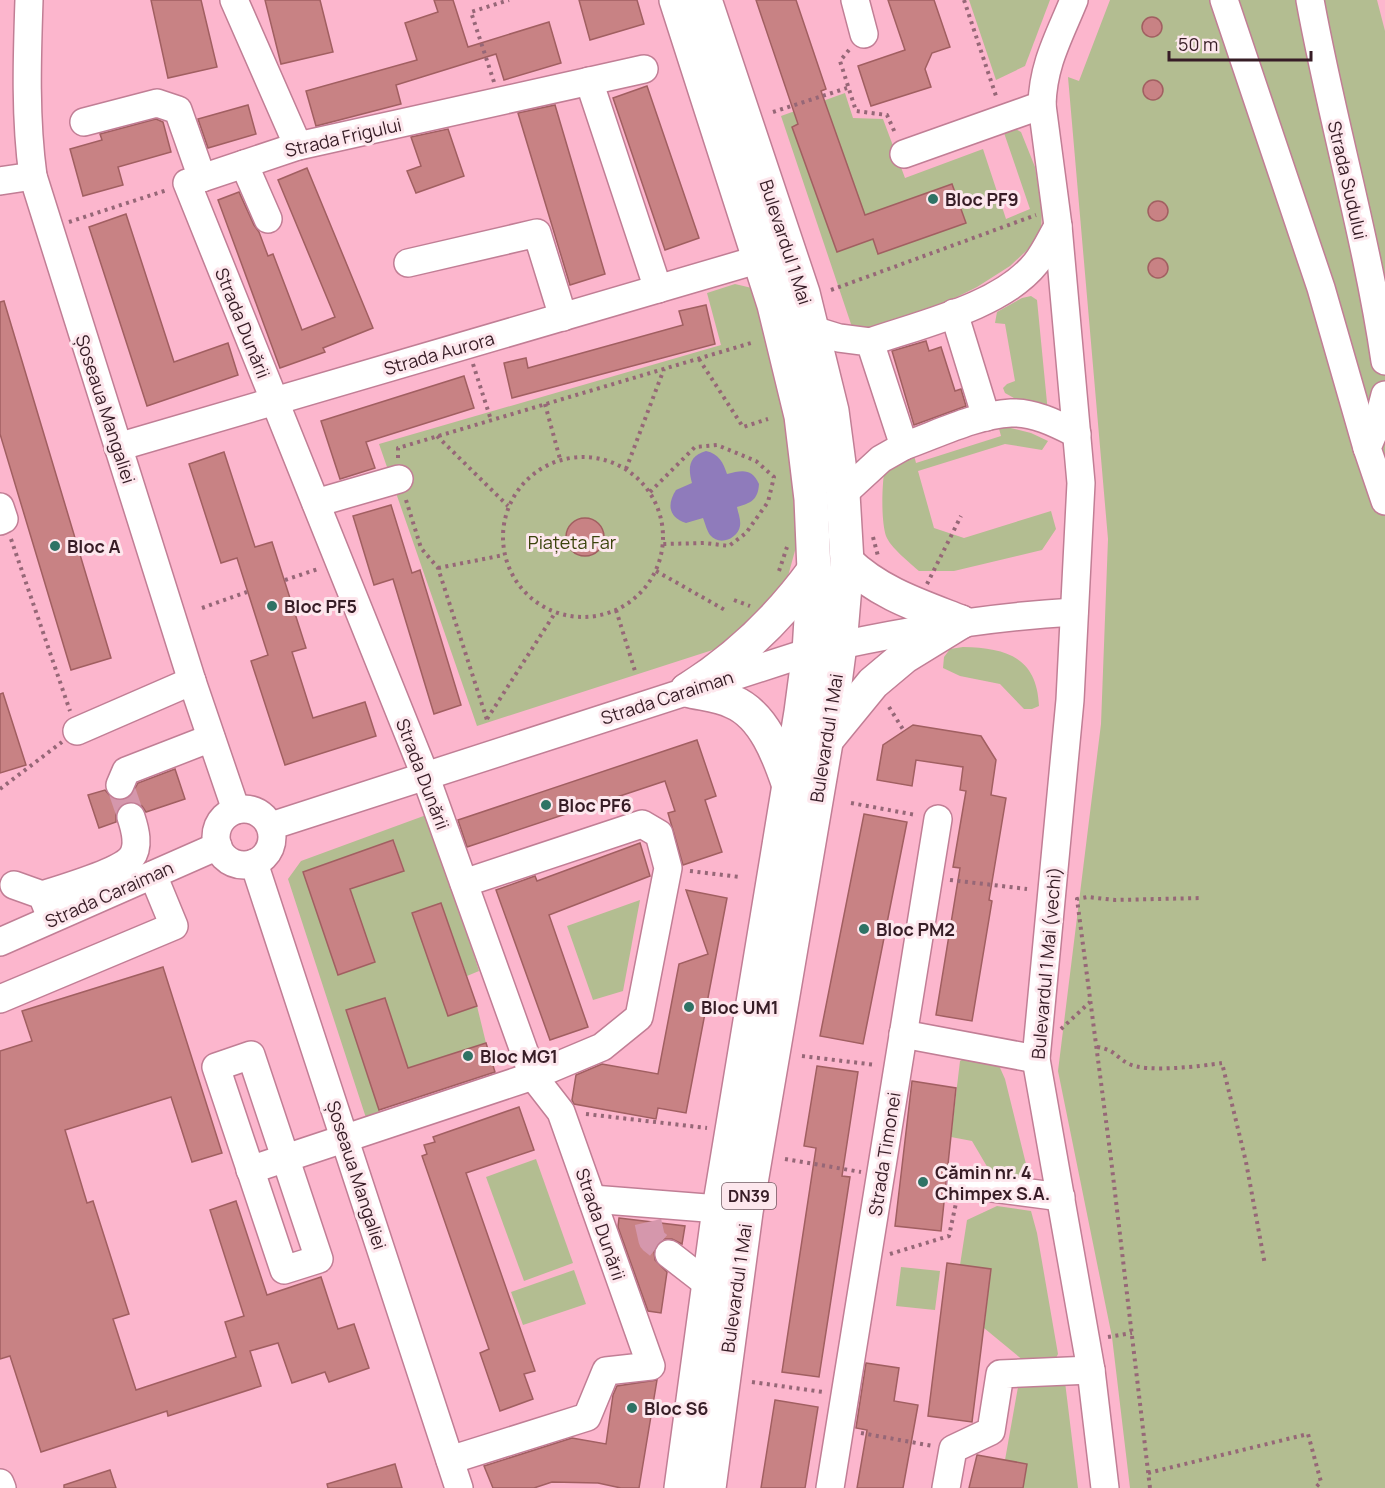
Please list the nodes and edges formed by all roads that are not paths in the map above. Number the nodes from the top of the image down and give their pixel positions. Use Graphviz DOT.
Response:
graph roads {
  1 [pos="28,0"];
  2 [pos="234,0"];
  3 [pos="676,0"];
  4 [pos="705,0"];
  5 [pos="855,0"];
  6 [pos="1074,0"];
  7 [pos="1224,0"];
  8 [pos="1310,0"];
  9 [pos="864,34"];
  10 [pos="644,69"];
  11 [pos="589,81"];
  12 [pos="1042,105"];
  13 [pos="84,122"];
  14 [pos="298,146"];
  15 [pos="904,154"];
  16 [pos="244,164"];
  17 [pos="33,176"];
  18 [pos="0,181"];
  19 [pos="195,181"];
  20 [pos="268,219"];
  21 [pos="1052,219"];
  22 [pos="760,259"];
  23 [pos="408,264"];
  24 [pos="658,289"];
  25 [pos="954,313"];
  26 [pos="563,317"];
  27 [pos="813,330"];
  28 [pos="870,342"];
  29 [pos="1385,361"];
  30 [pos="1385,395"];
  31 [pos="275,401"];
  32 [pos="986,417"];
  33 [pos="1077,434"];
  34 [pos="904,446"];
  35 [pos="118,447"];
  36 [pos="1367,448"];
  37 [pos="399,479"];
  38 [pos="843,494"];
  39 [pos="1385,501"];
  40 [pos="315,503"];
  41 [pos="847,562"];
  42 [pos="814,570"];
  43 [pos="1074,612"];
  44 [pos="961,622"];
  45 [pos="840,645"];
  46 [pos="809,652"];
  47 [pos="192,681"];
  48 [pos="687,690"];
  49 [pos="77,731"];
  50 [pos="211,738"];
  51 [pos="826,740"];
  52 [pos="424,775"];
  53 [pos="120,785"];
  54 [pos="789,787"];
  55 [pos="236,810"];
  56 [pos="131,818"];
  57 [pos="938,819"];
  58 [pos="271,826"];
  59 [pos="218,846"];
  60 [pos="254,863"];
  61 [pos="153,875"];
  62 [pos="464,883"];
  63 [pos="14,885"];
  64 [pos="47,907"];
  65 [pos="0,942"];
  66 [pos="0,999"];
  67 [pos="903,1034"];
  68 [pos="1036,1059"];
  69 [pos="533,1076"];
  70 [pos="345,1140"];
  71 [pos="285,1159"];
  72 [pos="250,1170"];
  73 [pos="961,1184"];
  74 [pos="1061,1197"];
  75 [pos="592,1199"];
  76 [pos="719,1209"];
  77 [pos="669,1254"];
  78 [pos="709,1285"];
  79 [pos="1091,1370"];
  80 [pos="450,1460"];
  81 [pos="0,1483"];
  82 [pos="2,1488"];
  83 [pos="459,1488"];
  84 [pos="681,1488"];
  85 [pos="708,1488"];
  86 [pos="830,1488"];
  87 [pos="946,1488"];
  88 [pos="1106,1488"];
  1 -- 17 [label="street, Șoseaua Mangaliei"];
  2 -- 14 [label="street"];
  3 -- 22 [label="main road, Bulevardul 1 Mai"];
  4 -- 27 [label="main road, Bulevardul 1 Mai"];
  5 -- 9 [label="street"];
  6 -- 12 [label="street, Bulevardul 1 Mai (vechi)"];
  7 -- 36 [label="street"];
  8 -- 29 [label="street, Strada Sudului"];
  10 -- 11 [label="street, Strada Frigului"];
  11 -- 14 [label="street, Strada Frigului"];
  11 -- 24 [label="street"];
  12 -- 15 [label="street"];
  12 -- 21 [label="street, Bulevardul 1 Mai (vechi)"];
  13 -- 19 [label="street, Strada Dunării"];
  14 -- 16 [label="street, Strada Frigului"];
  16 -- 19 [label="street, Strada Frigului"];
  16 -- 20 [label="street"];
  17 -- 18 [label="street"];
  17 -- 35 [label="street, Șoseaua Mangaliei"];
  19 -- 31 [label="street, Strada Dunării"];
  21 -- 25 [label="street"];
  21 -- 33 [label="street, Bulevardul 1 Mai (vechi)"];
  22 -- 24 [label="street, Strada Aurora"];
  22 -- 42 [label="main road, Bulevardul 1 Mai"];
  23 -- 26 [label="street"];
  24 -- 26 [label="street, Strada Aurora"];
  25 -- 28 [label="street"];
  25 -- 32 [label="street"];
  26 -- 31 [label="street, Strada Aurora"];
  27 -- 28 [label="street"];
  27 -- 38 [label="main road, Bulevardul 1 Mai"];
  28 -- 34 [label="street"];
  30 -- 36 [label="street"];
  31 -- 35 [label="street, Strada Aurora"];
  31 -- 40 [label="street, Strada Dunării"];
  32 -- 33 [label="street"];
  32 -- 34 [label="street"];
  33 -- 43 [label="street, Bulevardul 1 Mai (vechi)"];
  34 -- 38 [label="street"];
  35 -- 47 [label="street, Șoseaua Mangaliei"];
  36 -- 39 [label="street"];
  37 -- 40 [label="street"];
  38 -- 41 [label="main road, Bulevardul 1 Mai"];
  40 -- 52 [label="street, Strada Dunării"];
  41 -- 44 [label="main road"];
  41 -- 45 [label="main road, Bulevardul 1 Mai"];
  42 -- 46 [label="main road, Bulevardul 1 Mai"];
  42 -- 48 [label="main road"];
  43 -- 44 [label="street, Strada Caraiman"];
  43 -- 68 [label="street, Bulevardul 1 Mai (vechi)"];
  44 -- 45 [label="street, Strada Caraiman"];
  44 -- 51 [label="main road"];
  45 -- 46 [label="street, Strada Caraiman"];
  45 -- 51 [label="main road, Bulevardul 1 Mai / DN39"];
  46 -- 48 [label="street, Strada Caraiman"];
  46 -- 54 [label="main road, Bulevardul 1 Mai"];
  47 -- 49 [label="street"];
  47 -- 50 [label="street, Șoseaua Mangaliei"];
  48 -- 52 [label="street, Strada Caraiman"];
  48 -- 54 [label="main road"];
  50 -- 53 [label="street"];
  50 -- 55 [label="street, Șoseaua Mangaliei"];
  51 -- 85 [label="main road, Bulevardul 1 Mai / DN39"];
  52 -- 58 [label="street, Strada Caraiman"];
  52 -- 62 [label="street, Strada Dunării"];
  54 -- 76 [label="main road, Bulevardul 1 Mai"];
  55 -- 58 [label="street"];
  55 -- 59 [label="street"];
  56 -- 64 [label="street"];
  57 -- 67 [label="street, Strada Timonei"];
  58 -- 60 [label="street"];
  59 -- 60 [label="street"];
  59 -- 61 [label="street, Strada Caraiman"];
  60 -- 70 [label="street, Șoseaua Mangaliei"];
  61 -- 64 [label="street, Strada Caraiman"];
  61 -- 66 [label="street"];
  62 -- 69 [label="street, Strada Dunării"];
  62 -- 69 [label="street"];
  63 -- 64 [label="street"];
  64 -- 65 [label="street, Strada Caraiman"];
  67 -- 68 [label="street"];
  67 -- 86 [label="street, Strada Timonei"];
  68 -- 74 [label="street, Bulevardul 1 Mai (vechi)"];
  69 -- 70 [label="street"];
  69 -- 75 [label="street, Strada Dunării"];
  70 -- 71 [label="street"];
  70 -- 80 [label="street, Șoseaua Mangaliei"];
  71 -- 72 [label="street"];
  71 -- 72 [label="street"];
  71 -- 72 [label="street"];
  73 -- 74 [label="street"];
  74 -- 79 [label="street, Bulevardul 1 Mai (vechi)"];
  75 -- 76 [label="street"];
  75 -- 80 [label="street, Strada Dunării"];
  76 -- 78 [label="main road, Bulevardul 1 Mai"];
  77 -- 78 [label="street"];
  78 -- 84 [label="main road, Bulevardul 1 Mai"];
  79 -- 87 [label="street"];
  79 -- 88 [label="street, Bulevardul 1 Mai (vechi)"];
  80 -- 83 [label="street, Șoseaua Mangaliei"];
  81 -- 82 [label="street"];
}
